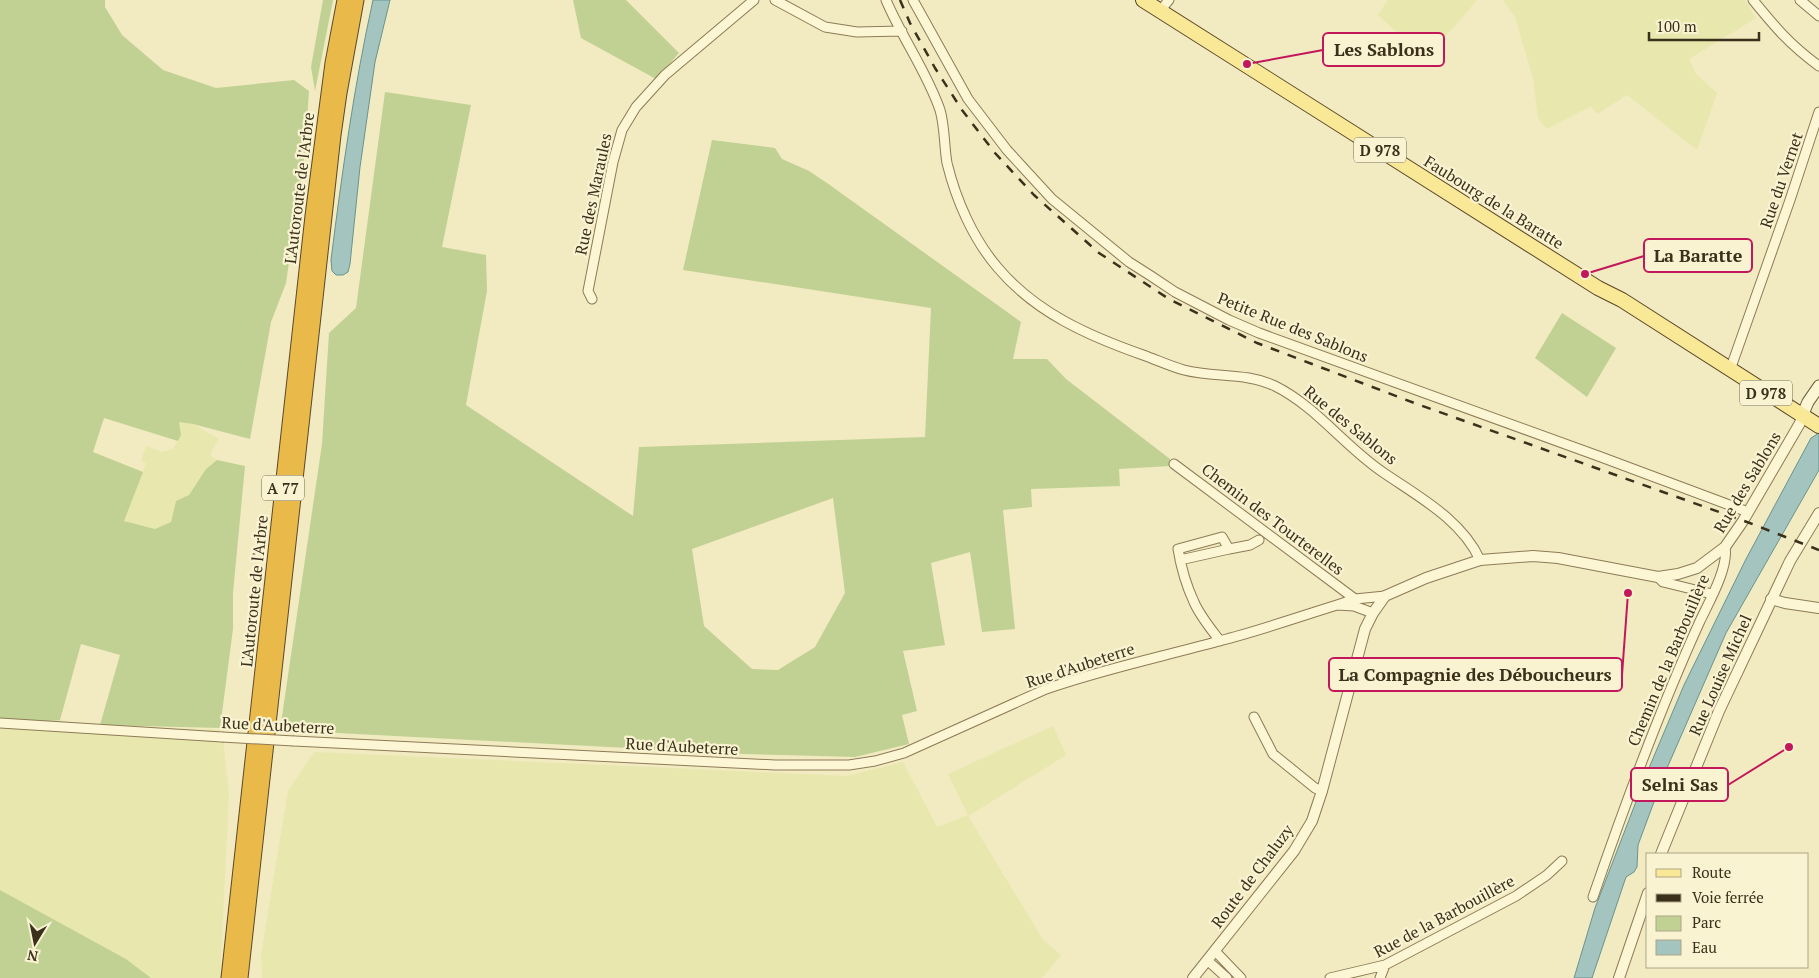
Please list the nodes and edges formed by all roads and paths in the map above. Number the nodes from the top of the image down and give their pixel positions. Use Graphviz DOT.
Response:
graph roads {
  1 [pos="345,0"];
  2 [pos="356,0"];
  3 [pos="754,0"];
  4 [pos="775,0"];
  5 [pos="886,0"];
  6 [pos="913,0"];
  7 [pos="1143,0"];
  8 [pos="1169,0"];
  9 [pos="1753,0"];
  10 [pos="1800,0"];
  11 [pos="1160,11"];
  12 [pos="1819,16"];
  13 [pos="902,31"];
  14 [pos="1819,66"];
  15 [pos="1819,112"];
  16 [pos="592,299"];
  17 [pos="1730,370"];
  18 [pos="1819,386"];
  19 [pos="1811,421"];
  20 [pos="1174,464"];
  21 [pos="1748,512"];
  22 [pos="1819,513"];
  23 [pos="1259,540"];
  24 [pos="1725,547"];
  25 [pos="1229,549"];
  26 [pos="1180,560"];
  27 [pos="1480,560"];
  28 [pos="1658,577"];
  29 [pos="1712,594"];
  30 [pos="1384,596"];
  31 [pos="1355,599"];
  32 [pos="1771,599"];
  33 [pos="1337,605"];
  34 [pos="1819,608"];
  35 [pos="1373,613"];
  36 [pos="1220,641"];
  37 [pos="1254,717"];
  38 [pos="0,723"];
  39 [pos="1322,791"];
  40 [pos="1661,853"];
  41 [pos="1562,861"];
  42 [pos="1592,897"];
  43 [pos="1646,899"];
  44 [pos="1215,950"];
  45 [pos="1207,960"];
  46 [pos="1385,966"];
  47 [pos="229,978"];
  48 [pos="240,978"];
  49 [pos="1193,978"];
  50 [pos="1227,978"];
  51 [pos="1241,978"];
  52 [pos="1330,978"];
  53 [pos="1380,978"];
  54 [pos="1620,978"];
  1 -- 47 [label="highway, L'Autoroute de l'Arbre / A 77"];
  2 -- 48 [label="highway, L'Autoroute de l'Arbre / A 77"];
  3 -- 16 [label="street, Rue des Maraules"];
  4 -- 13 [label="street"];
  5 -- 13 [label="street, Rue des Sablons"];
  6 -- 21 [label="street, Petite Rue des Sablons"];
  7 -- 11 [label="main road, Faubourg de la Baratte / D 978"];
  8 -- 11 [label="street"];
  9 -- 14 [label="street"];
  10 -- 12 [label="street"];
  11 -- 17 [label="main road, Faubourg de la Baratte / D 978"];
  13 -- 27 [label="street, Rue des Sablons"];
  15 -- 17 [label="street, Rue du Vernet"];
  17 -- 19 [label="main road, Faubourg de la Baratte / D 978"];
  18 -- 19 [label="main road"];
  19 -- 21 [label="street, Rue des Sablons"];
  20 -- 31 [label="street, Chemin des Tourterelles"];
  21 -- 24 [label="street, Rue des Sablons"];
  22 -- 32 [label="street, Rue Louise Michel"];
  23 -- 25 [label="street"];
  24 -- 28 [label="street, Rue des Sablons"];
  24 -- 29 [label="street, Chemin de la Barbouillère"];
  25 -- 26 [label="street"];
  25 -- 26 [label="street"];
  26 -- 36 [label="street"];
  27 -- 28 [label="street, Rue des Sablons"];
  27 -- 30 [label="street"];
  28 -- 29 [label="street"];
  29 -- 42 [label="street, Chemin de la Barbouillère"];
  30 -- 31 [label="street, Rue d'Aubeterre"];
  30 -- 35 [label="street, Route de Chaluzy"];
  31 -- 33 [label="street, Rue d'Aubeterre"];
  32 -- 34 [label="street"];
  32 -- 40 [label="street, Rue Louise Michel"];
  33 -- 35 [label="street, Rue d'Aubeterre"];
  33 -- 36 [label="street, Rue d'Aubeterre"];
  35 -- 39 [label="street, Route de Chaluzy"];
  36 -- 38 [label="street, Rue d'Aubeterre, bridge"];
  37 -- 39 [label="street"];
  39 -- 44 [label="street, Route de Chaluzy"];
  41 -- 46 [label="street, Rue de la Barbouillère"];
  43 -- 54 [label="street"];
  44 -- 45 [label="street, Route de Chaluzy"];
  44 -- 51 [label="street"];
  45 -- 49 [label="street, Route de Chaluzy"];
  45 -- 50 [label="street"];
  46 -- 52 [label="street, Rue de la Barbouillère"];
  46 -- 53 [label="street"];
}
